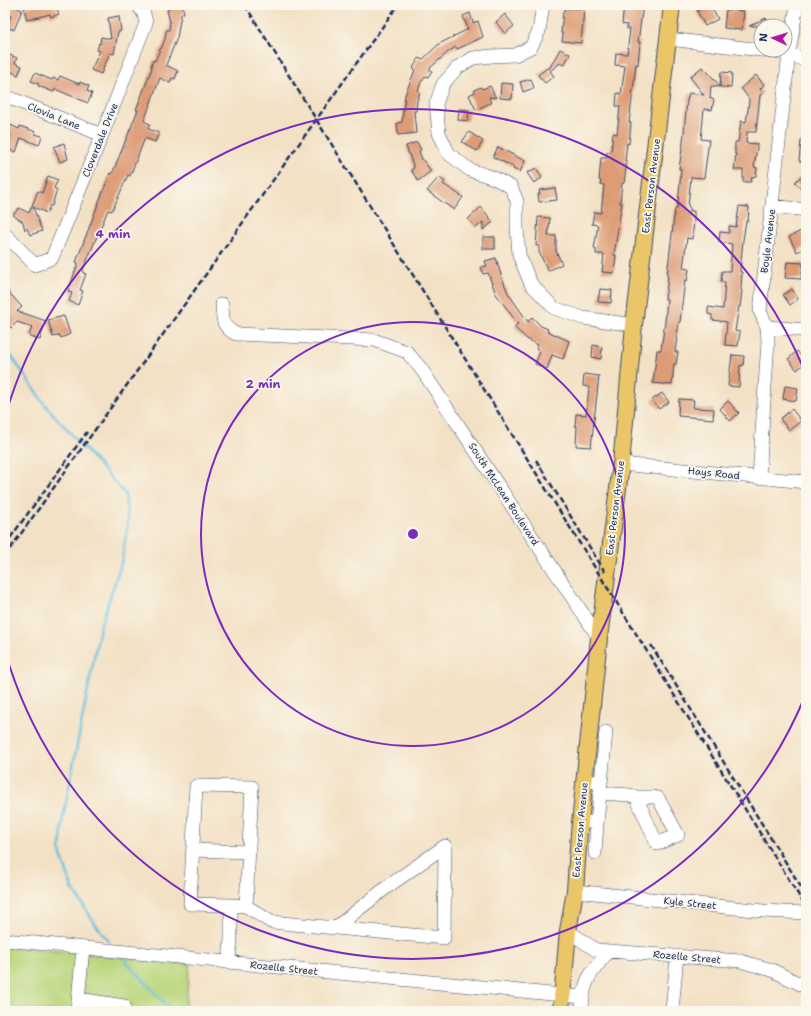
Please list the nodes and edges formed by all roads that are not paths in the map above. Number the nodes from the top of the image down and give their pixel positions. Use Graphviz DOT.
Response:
graph roads {
  1 [pos="138,5"];
  2 [pos="543,5"];
  3 [pos="672,5"];
  4 [pos="797,5"];
  5 [pos="793,29"];
  6 [pos="669,39"];
  7 [pos="753,49"];
  8 [pos="793,55"];
  9 [pos="788,58"];
  10 [pos="806,61"];
  11 [pos="5,96"];
  12 [pos="102,135"];
  13 [pos="773,206"];
  14 [pos="806,210"];
  15 [pos="5,234"];
  16 [pos="222,304"];
  17 [pos="634,324"];
  18 [pos="767,327"];
  19 [pos="806,330"];
  20 [pos="621,464"];
  21 [pos="759,477"];
  22 [pos="806,482"];
  23 [pos="599,638"];
  24 [pos="606,732"];
  25 [pos="584,780"];
  26 [pos="600,788"];
  27 [pos="636,797"];
  28 [pos="580,821"];
  29 [pos="597,823"];
  30 [pos="193,850"];
  31 [pos="248,852"];
  32 [pos="595,853"];
  33 [pos="574,891"];
  34 [pos="231,905"];
  35 [pos="246,906"];
  36 [pos="806,913"];
  37 [pos="336,928"];
  38 [pos="568,931"];
  39 [pos="5,940"];
  40 [pos="83,948"];
  41 [pos="609,951"];
  42 [pos="677,956"];
  43 [pos="229,962"];
  44 [pos="806,988"];
  45 [pos="582,997"];
  46 [pos="561,1003"];
  47 [pos="78,1005"];
  48 [pos="124,1011"];
  49 [pos="582,1011"];
  50 [pos="672,1011"];
  1 -- 12 [label="street, Cloverdale Drive"];
  2 -- 17 [label="street"];
  3 -- 6 [label="main road, East Person Avenue"];
  4 -- 5 [label="street, Boyle Avenue"];
  6 -- 7 [label="street"];
  6 -- 17 [label="main road, East Person Avenue"];
  8 -- 10 [label="street"];
  9 -- 13 [label="street, Boyle Avenue"];
  11 -- 12 [label="street, Clovia Lane"];
  12 -- 15 [label="street, Cloverdale Drive"];
  13 -- 14 [label="street"];
  13 -- 18 [label="street, Boyle Avenue"];
  16 -- 23 [label="street, South McLean Boulevard"];
  17 -- 20 [label="main road, East Person Avenue"];
  18 -- 19 [label="street"];
  18 -- 21 [label="street, Boyle Avenue"];
  20 -- 21 [label="street, Hays Road"];
  20 -- 23 [label="main road, East Person Avenue"];
  21 -- 22 [label="street, Hays Road"];
  23 -- 25 [label="main road, East Person Avenue"];
  24 -- 26 [label="street"];
  25 -- 26 [label="street"];
  25 -- 28 [label="main road, East Person Avenue"];
  26 -- 27 [label="street"];
  26 -- 29 [label="street"];
  28 -- 29 [label="street"];
  28 -- 33 [label="main road, East Person Avenue"];
  29 -- 32 [label="street"];
  30 -- 31 [label="street"];
  30 -- 31 [label="street"];
  30 -- 34 [label="street"];
  31 -- 35 [label="street"];
  33 -- 36 [label="street, Kyle Street"];
  33 -- 38 [label="main road, East Person Avenue"];
  34 -- 35 [label="street"];
  34 -- 43 [label="street"];
  35 -- 37 [label="street"];
  37 -- 37 [label="street"];
  38 -- 41 [label="street, Rozelle Street"];
  38 -- 46 [label="main road, East Person Avenue"];
  39 -- 40 [label="street, Rozelle Street"];
  40 -- 43 [label="street, Rozelle Street"];
  40 -- 47 [label="street"];
  41 -- 42 [label="street, Rozelle Street"];
  41 -- 45 [label="street"];
  42 -- 44 [label="street, Rozelle Street"];
  42 -- 50 [label="street"];
  43 -- 46 [label="street, Rozelle Street"];
  45 -- 46 [label="street, Rozelle Street"];
  45 -- 49 [label="street"];
  47 -- 48 [label="street"];
}
